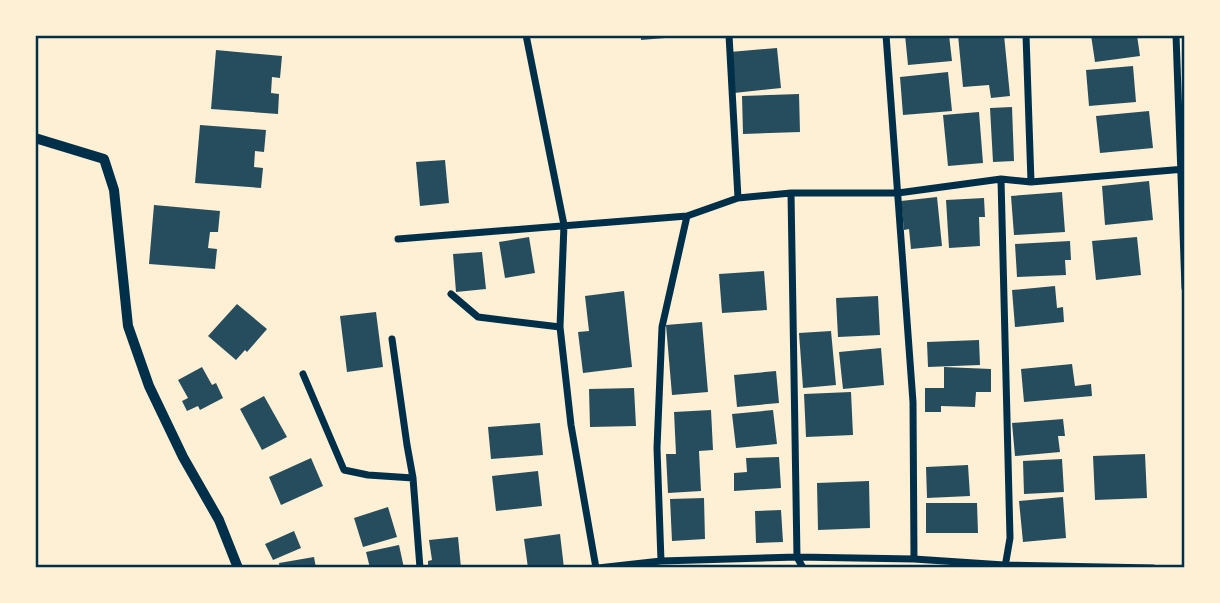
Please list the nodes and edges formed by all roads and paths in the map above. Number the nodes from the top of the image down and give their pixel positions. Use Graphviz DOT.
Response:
graph roads {
  1 [pos="526,35"];
  2 [pos="729,35"];
  3 [pos="886,35"];
  4 [pos="1026,35"];
  5 [pos="1175,35"];
  6 [pos="35,138"];
  7 [pos="1183,169"];
  8 [pos="1001,178"];
  9 [pos="1031,181"];
  10 [pos="791,193"];
  11 [pos="898,193"];
  12 [pos="738,198"];
  13 [pos="687,216"];
  14 [pos="564,225"];
  15 [pos="398,239"];
  16 [pos="1185,288"];
  17 [pos="451,294"];
  18 [pos="560,327"];
  19 [pos="392,339"];
  20 [pos="303,374"];
  21 [pos="413,478"];
  22 [pos="797,557"];
  23 [pos="914,559"];
  24 [pos="660,561"];
  25 [pos="945,565"];
  26 [pos="1004,566"];
  27 [pos="238,568"];
  28 [pos="420,568"];
  29 [pos="597,568"];
  30 [pos="803,568"];
  31 [pos="1153,568"];
  1 -- 14 [label="street"];
  2 -- 12 [label="street"];
  3 -- 11 [label="street"];
  4 -- 9 [label="street"];
  5 -- 7 [label="street"];
  6 -- 27 [label="street"];
  7 -- 9 [label="street"];
  7 -- 16 [label="street"];
  8 -- 9 [label="street"];
  8 -- 11 [label="street"];
  8 -- 26 [label="street"];
  10 -- 11 [label="street"];
  10 -- 12 [label="street"];
  10 -- 22 [label="street"];
  11 -- 23 [label="street"];
  12 -- 13 [label="street"];
  13 -- 14 [label="street"];
  13 -- 24 [label="street"];
  14 -- 15 [label="street"];
  14 -- 18 [label="street"];
  17 -- 18 [label="street"];
  18 -- 29 [label="street"];
  19 -- 21 [label="street"];
  20 -- 21 [label="street"];
  21 -- 28 [label="street"];
  22 -- 23 [label="street"];
  22 -- 24 [label="street"];
  22 -- 30 [label="street"];
  23 -- 25 [label="street"];
  24 -- 29 [label="street"];
  25 -- 26 [label="street"];
  26 -- 31 [label="street"];
}
